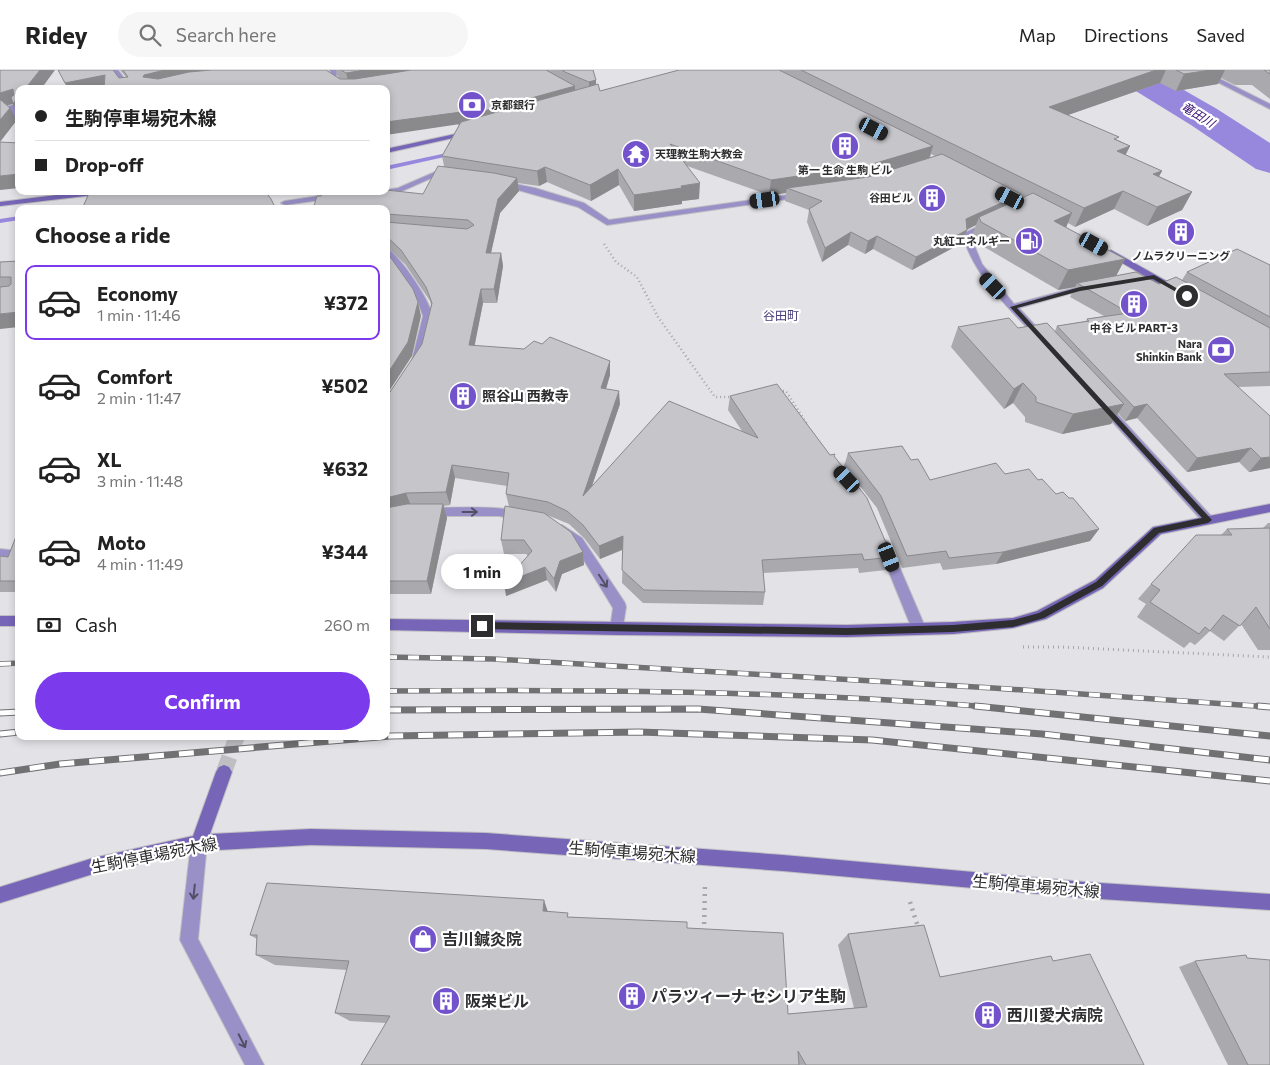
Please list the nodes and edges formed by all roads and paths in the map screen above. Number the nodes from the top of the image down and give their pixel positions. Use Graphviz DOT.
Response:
graph roads {
  1 [pos="115,70"];
  2 [pos="333,70"];
  3 [pos="1197,70"];
  4 [pos="1221,71"];
  5 [pos="1204,74"];
  6 [pos="126,85"];
  7 [pos="341,85"];
  8 [pos="15,106"];
  9 [pos="1270,107"];
  10 [pos="0,110"];
  11 [pos="475,131"];
  12 [pos="390,150"];
  13 [pos="461,177"];
  14 [pos="496,182"];
  15 [pos="390,191"];
  16 [pos="815,193"];
  17 [pos="77,195"];
  18 [pos="341,195"];
  19 [pos="0,204"];
  20 [pos="290,205"];
  21 [pos="1002,218"];
  22 [pos="607,223"];
  23 [pos="1104,249"];
  24 [pos="390,256"];
  25 [pos="1154,277"];
  26 [pos="1137,280"];
  27 [pos="1100,286"];
  28 [pos="1187,296"];
  29 [pos="1013,307"];
  30 [pos="1047,344"];
  31 [pos="410,372"];
  32 [pos="777,392"];
  33 [pos="1093,395"];
  34 [pos="741,396"];
  35 [pos="810,429"];
  36 [pos="1270,508"];
  37 [pos="411,512"];
  38 [pos="533,518"];
  39 [pos="1208,520"];
  40 [pos="550,521"];
  41 [pos="880,536"];
  42 [pos="0,554"];
  43 [pos="15,556"];
  44 [pos="15,620"];
  45 [pos="0,621"];
  46 [pos="390,624"];
  47 [pos="617,629"];
  48 [pos="918,629"];
  49 [pos="1022,639"];
  50 [pos="1270,657"];
  51 [pos="224,772"];
  52 [pos="199,843"];
  53 [pos="705,857"];
  54 [pos="902,874"];
  55 [pos="0,894"];
  56 [pos="1270,902"];
  57 [pos="920,934"];
  58 [pos="704,942"];
  59 [pos="254,1065"];
  1 -- 6 [label="street"];
  2 -- 7 [label="street"];
  3 -- 5 [label="street"];
  4 -- 5 [label="street"];
  5 -- 9 [label="street"];
  8 -- 10 [label="street"];
  11 -- 12 [label="street"];
  13 -- 15 [label="street"];
  14 -- 22 [label="street"];
  16 -- 22 [label="street"];
  17 -- 19 [label="street"];
  18 -- 20 [label="street"];
  21 -- 29 [label="street"];
  22 -- 34 [label="path"];
  23 -- 25 [label="street"];
  24 -- 31 [label="street"];
  25 -- 26 [label="street"];
  25 -- 28 [label="street"];
  27 -- 29 [label="street"];
  29 -- 30 [label="street"];
  32 -- 35 [label="path"];
  33 -- 39 [label="street"];
  36 -- 39 [label="street"];
  37 -- 38 [label="street, one-way"];
  39 -- 48 [label="street"];
  40 -- 47 [label="street, one-way"];
  41 -- 48 [label="street"];
  42 -- 43 [label="street"];
  44 -- 45 [label="street"];
  46 -- 47 [label="street"];
  47 -- 48 [label="street"];
  49 -- 50 [label="path"];
  51 -- 52 [label="street"];
  52 -- 53 [label="street, 生駒停車場宛木線"];
  52 -- 55 [label="street, 生駒停車場宛木線"];
  52 -- 59 [label="street, one-way"];
  53 -- 54 [label="street, 生駒停車場宛木線"];
  53 -- 58 [label="path"];
  54 -- 56 [label="street, 生駒停車場宛木線"];
  54 -- 57 [label="path"];
}
